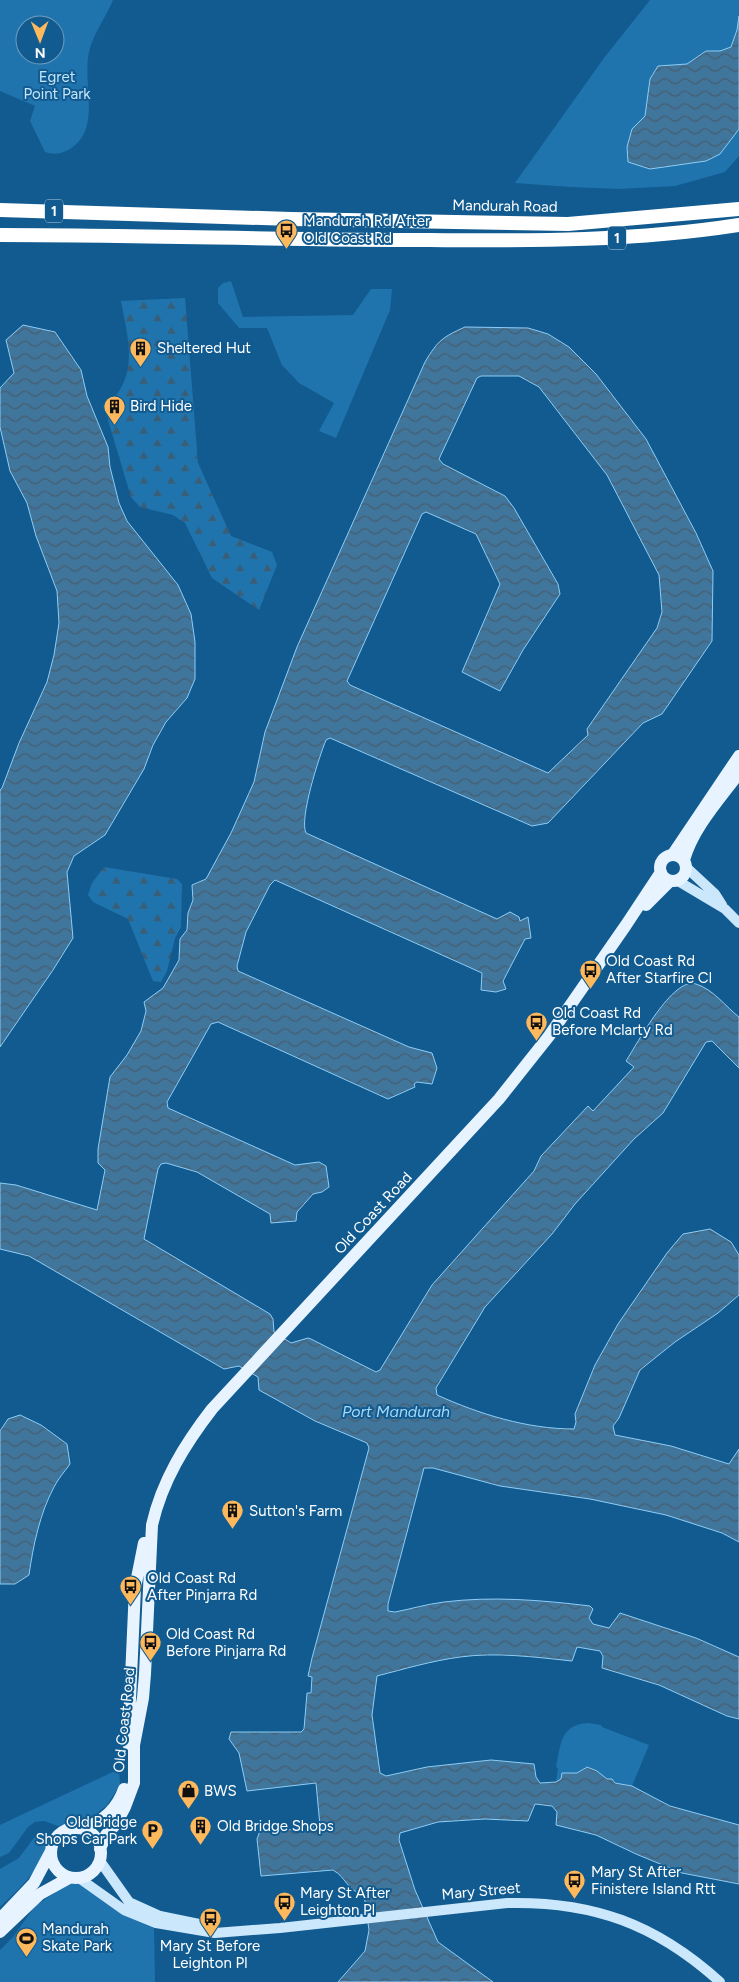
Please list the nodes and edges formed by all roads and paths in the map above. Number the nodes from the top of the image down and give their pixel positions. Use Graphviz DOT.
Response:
graph roads {
  1 [pos="739,209"];
  2 [pos="0,210"];
  3 [pos="739,226"];
  4 [pos="0,235"];
  5 [pos="739,756"];
  6 [pos="739,773"];
  7 [pos="681,861"];
  8 [pos="670,878"];
  9 [pos="725,909"];
  10 [pos="739,923"];
  11 [pos="152,1525"];
  12 [pos="85,1828"];
  13 [pos="51,1851"];
  14 [pos="100,1855"];
  15 [pos="74,1878"];
  16 [pos="0,1919"];
  17 [pos="224,1931"];
  18 [pos="0,1932"];
  19 [pos="720,1982"];
  1 -- 2 [label="highway, Mandurah Road / 1"];
  3 -- 4 [label="highway, 1"];
  5 -- 7 [label="main road, Old Coast Road"];
  6 -- 7 [label="main road, Old Coast Road"];
  7 -- 8 [label="main road, Old Coast Road"];
  7 -- 8 [label="main road, Old Coast Road"];
  7 -- 9 [label="street"];
  8 -- 9 [label="street"];
  8 -- 11 [label="main road, Old Coast Road"];
  9 -- 10 [label="street"];
  11 -- 12 [label="main road, Old Coast Road"];
  11 -- 14 [label="main road, Old Coast Road"];
  12 -- 13 [label="main road"];
  12 -- 14 [label="main road"];
  13 -- 15 [label="main road"];
  13 -- 16 [label="main road"];
  14 -- 15 [label="main road"];
  14 -- 17 [label="street, Mary Street"];
  15 -- 17 [label="street, Mary Street"];
  15 -- 18 [label="main road"];
  17 -- 19 [label="street, Mary Street"];
}
